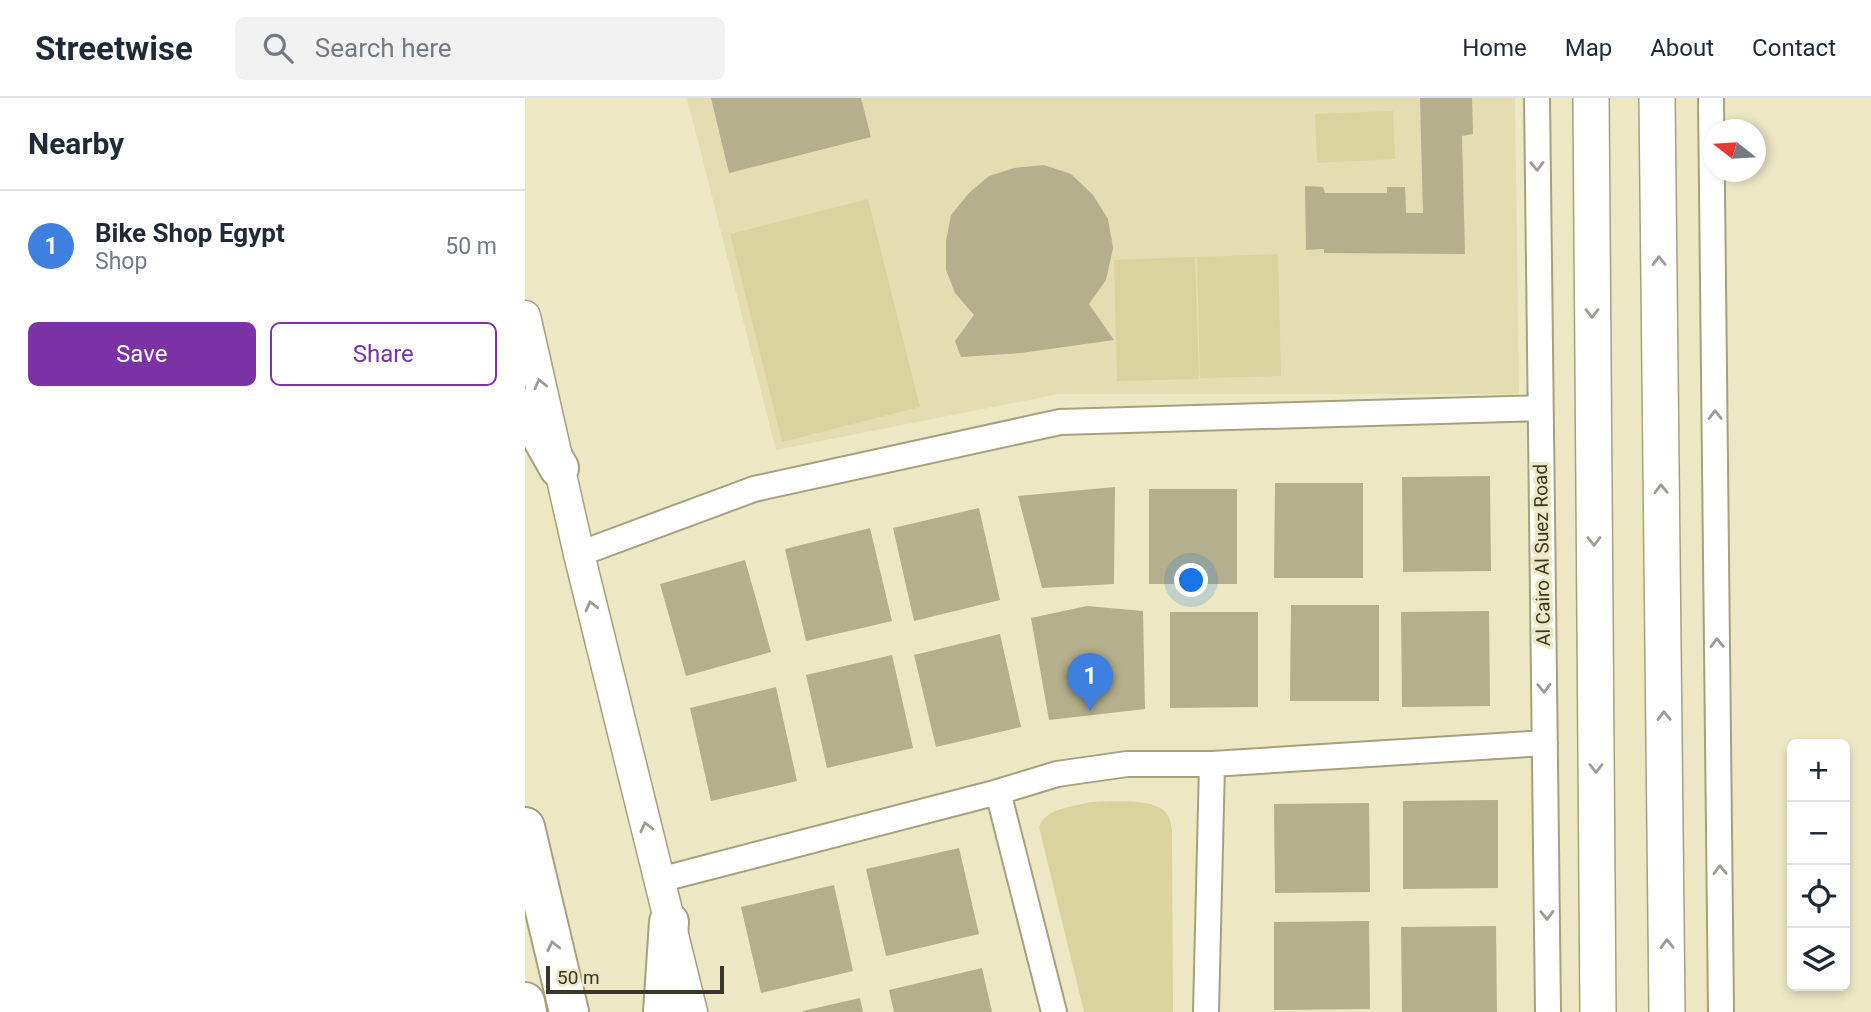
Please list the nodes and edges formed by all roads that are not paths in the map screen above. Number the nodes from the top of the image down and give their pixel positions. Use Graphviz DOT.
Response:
graph roads {
  1 [pos="1537,98"];
  2 [pos="1591,98"];
  3 [pos="1657,98"];
  4 [pos="1711,98"];
  5 [pos="525,316"];
  6 [pos="525,408"];
  7 [pos="1540,408"];
  8 [pos="559,468"];
  9 [pos="579,554"];
  10 [pos="1545,743"];
  11 [pos="1212,764"];
  12 [pos="998,792"];
  13 [pos="525,827"];
  14 [pos="659,880"];
  15 [pos="669,922"];
  16 [pos="525,1002"];
  17 [pos="527,1012"];
  18 [pos="569,1012"];
  19 [pos="663,1012"];
  20 [pos="692,1012"];
  21 [pos="1054,1012"];
  22 [pos="1206,1012"];
  23 [pos="1548,1012"];
  24 [pos="1598,1012"];
  25 [pos="1667,1012"];
  26 [pos="1721,1012"];
  1 -- 7 [label="street, Al Cairo Al Suez Road, one-way"];
  2 -- 24 [label="main road, one-way"];
  25 -- 3 [label="main road, one-way"];
  26 -- 4 [label="street, one-way"];
  8 -- 5 [label="street, one-way"];
  6 -- 8 [label="main road"];
  7 -- 9 [label="street"];
  7 -- 10 [label="street, Al Cairo Al Suez Road, one-way"];
  8 -- 9 [label="street"];
  14 -- 9 [label="street, one-way"];
  10 -- 11 [label="street"];
  10 -- 23 [label="street, Al Cairo Al Suez Road, one-way"];
  11 -- 12 [label="street"];
  11 -- 22 [label="street"];
  12 -- 14 [label="street"];
  12 -- 21 [label="street"];
  18 -- 13 [label="main road, one-way"];
  14 -- 15 [label="street"];
  15 -- 19 [label="main road"];
  15 -- 20 [label="street"];
  16 -- 17 [label="main road"];
}
